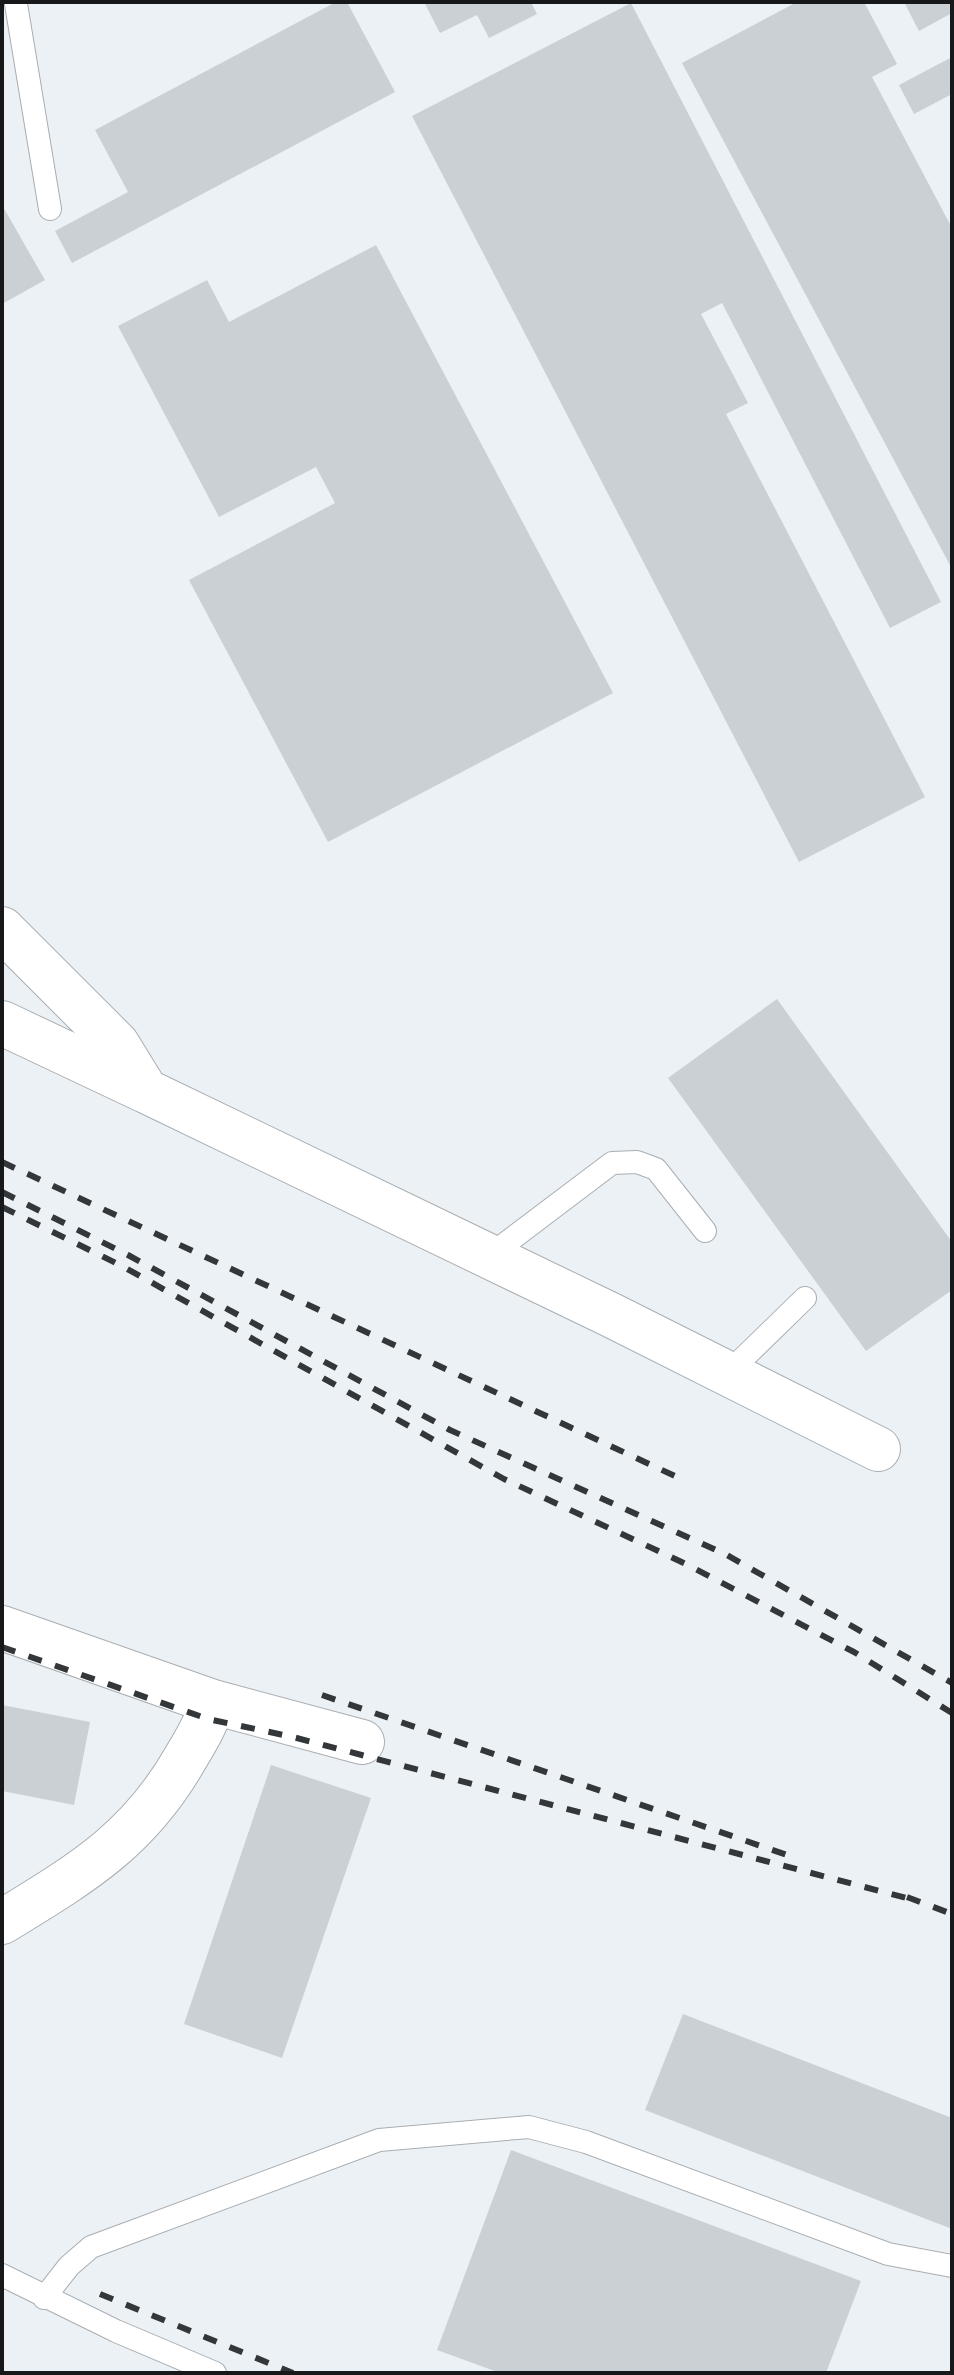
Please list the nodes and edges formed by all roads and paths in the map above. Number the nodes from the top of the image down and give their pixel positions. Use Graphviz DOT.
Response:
graph roads {
  1 [pos="18,4"];
  2 [pos="50,209"];
  3 [pos="2,929"];
  4 [pos="2,1023"];
  5 [pos="146,1091"];
  6 [pos="705,1231"];
  7 [pos="489,1256"];
  8 [pos="805,1298"];
  9 [pos="728,1373"];
  10 [pos="878,1449"];
  11 [pos="2,1628"];
  12 [pos="213,1702"];
  13 [pos="362,1742"];
  14 [pos="2,1922"];
  15 [pos="952,2266"];
  16 [pos="2,2275"];
  17 [pos="44,2298"];
  18 [pos="215,2373"];
  1 -- 2 [label="lane"];
  3 -- 5 [label="street"];
  4 -- 5 [label="street"];
  5 -- 7 [label="street"];
  6 -- 7 [label="lane"];
  7 -- 9 [label="street"];
  8 -- 9 [label="lane"];
  9 -- 10 [label="street"];
  11 -- 12 [label="street"];
  12 -- 13 [label="street"];
  12 -- 14 [label="street"];
  15 -- 17 [label="lane"];
  16 -- 17 [label="lane"];
  17 -- 18 [label="lane"];
}
